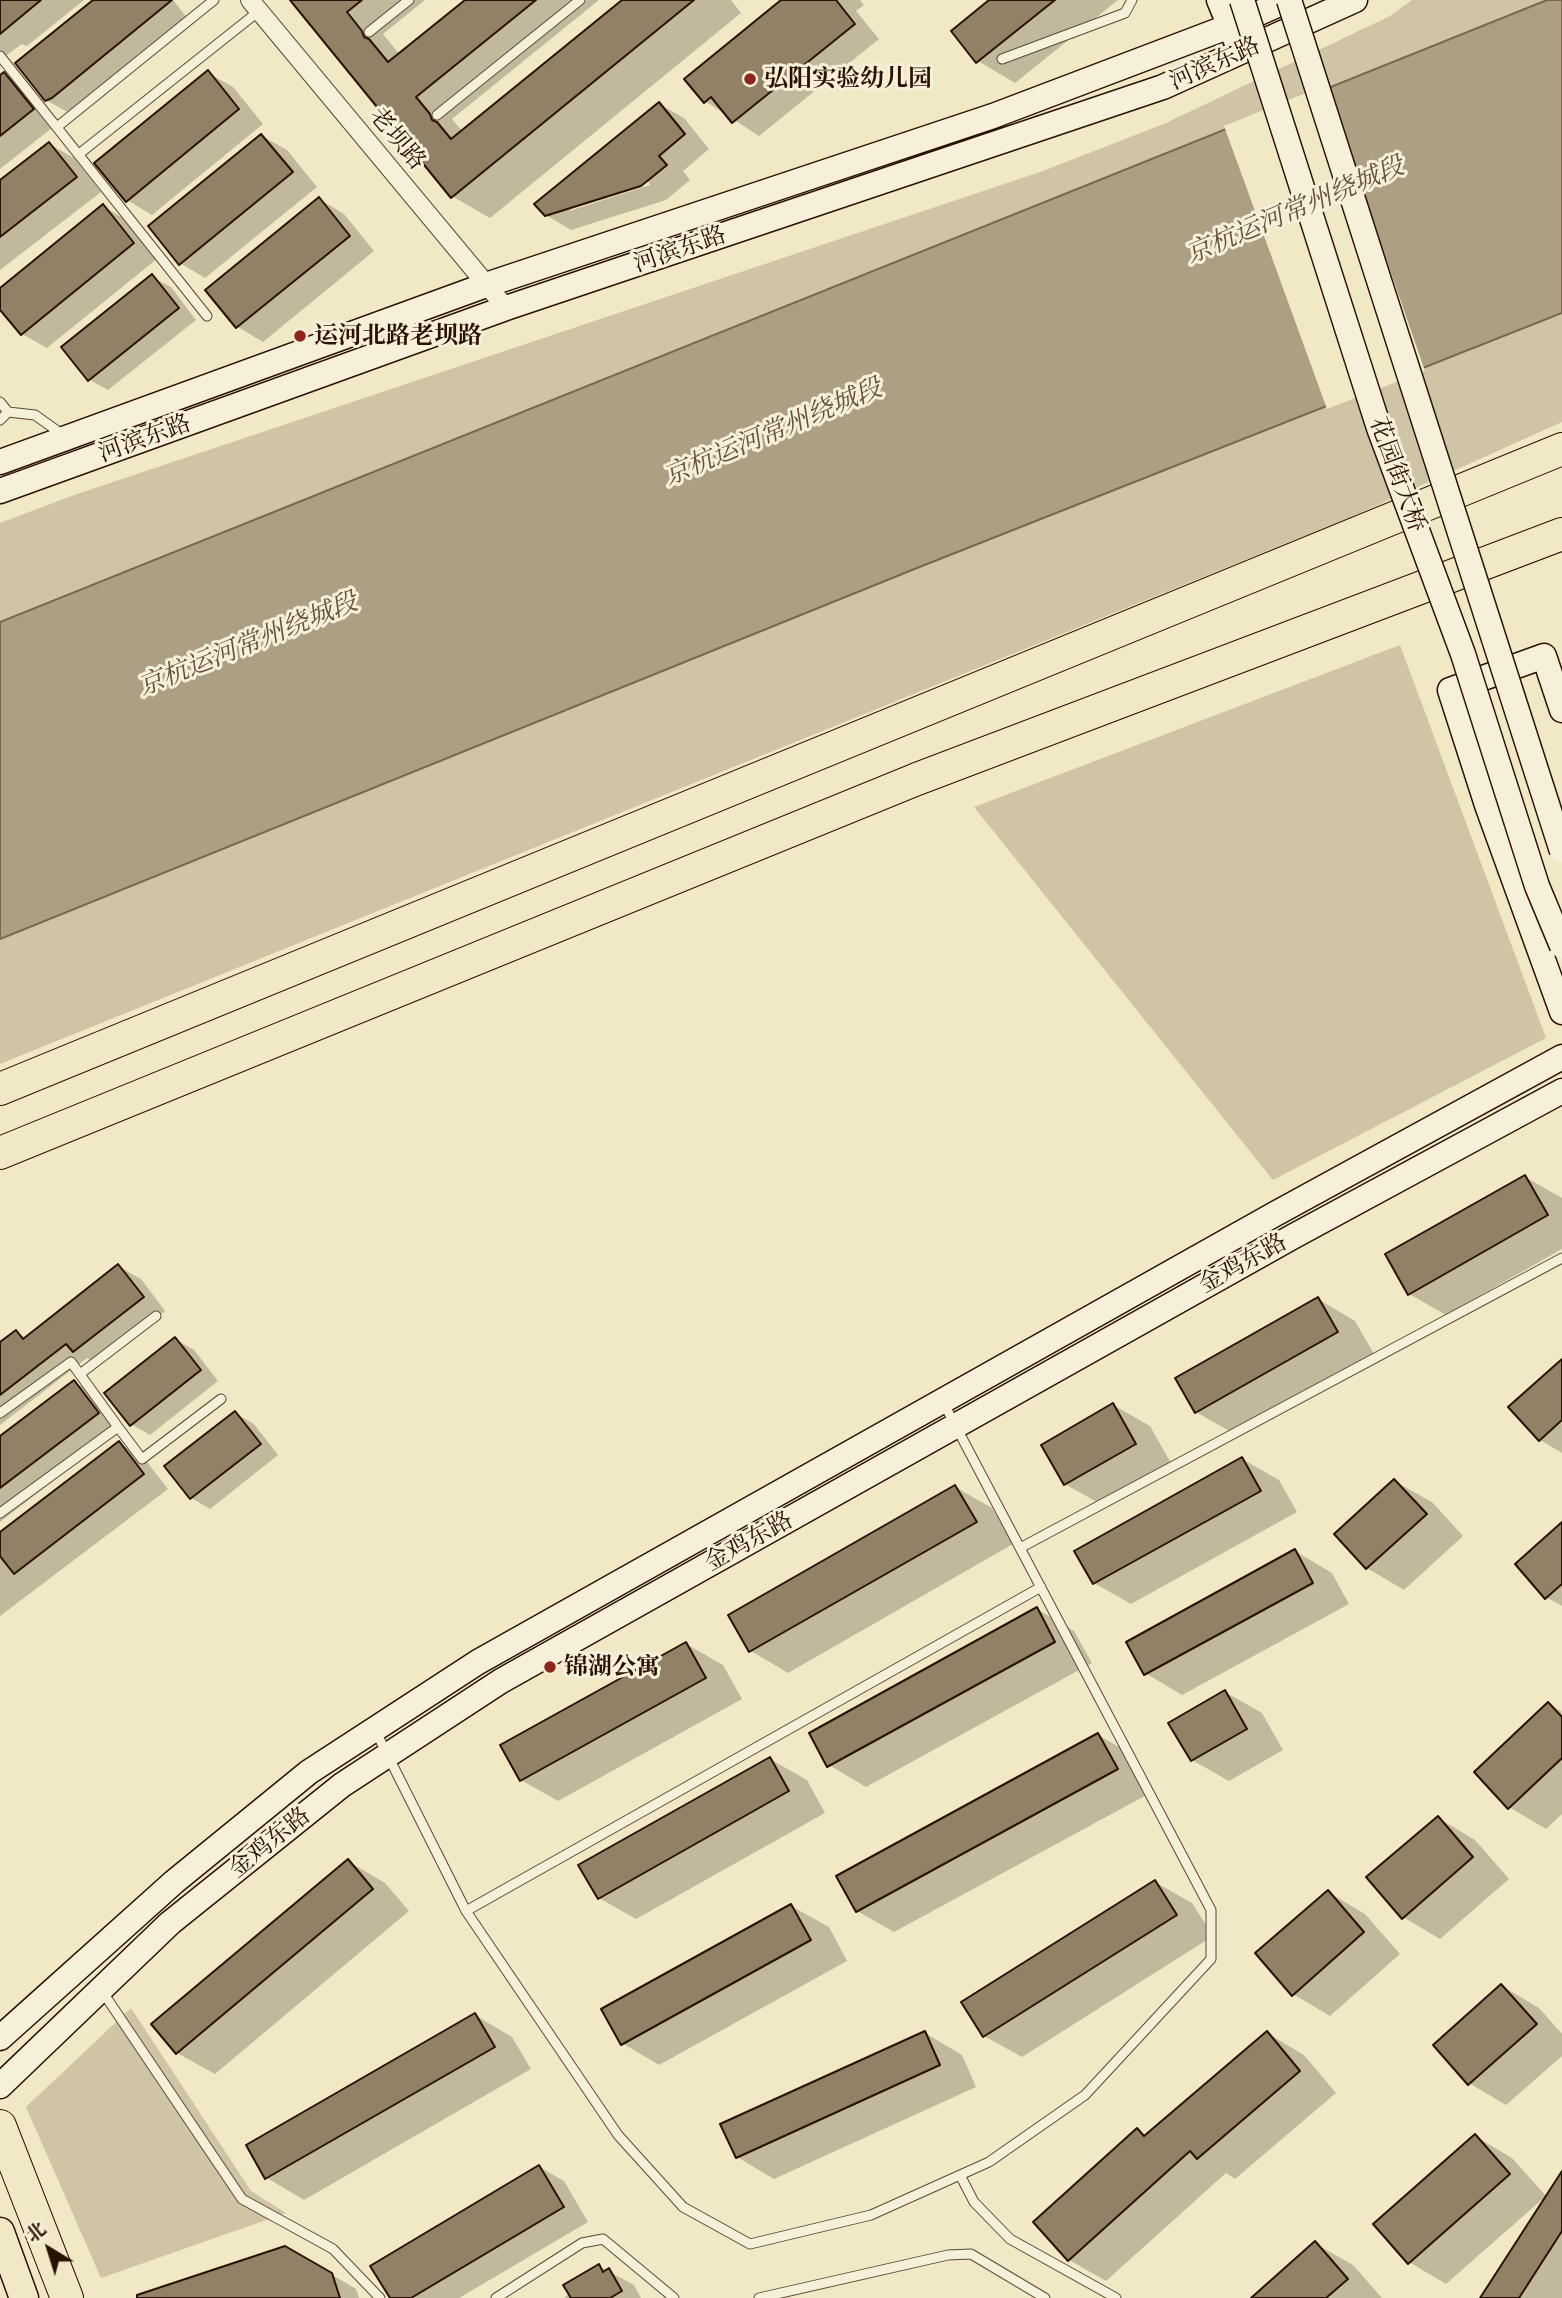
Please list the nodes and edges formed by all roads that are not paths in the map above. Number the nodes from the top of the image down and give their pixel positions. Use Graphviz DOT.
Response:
graph roads {
  1 [pos="214,0"];
  2 [pos="409,0"];
  3 [pos="580,0"];
  4 [pos="1132,0"];
  5 [pos="1219,0"];
  6 [pos="1242,0"];
  7 [pos="1289,0"];
  8 [pos="1355,0"];
  9 [pos="255,5"];
  10 [pos="1321,7"];
  11 [pos="1230,26"];
  12 [pos="369,32"];
  13 [pos="1240,52"];
  14 [pos="0,56"];
  15 [pos="1002,59"];
  16 [pos="437,115"];
  17 [pos="57,127"];
  18 [pos="79,154"];
  19 [pos="486,285"];
  20 [pos="506,309"];
  21 [pos="207,316"];
  22 [pos="0,402"];
  23 [pos="8,412"];
  24 [pos="0,420"];
  25 [pos="67,438"];
  26 [pos="1562,449"];
  27 [pos="0,462"];
  28 [pos="0,491"];
  29 [pos="1562,534"];
  30 [pos="1562,710"];
  31 [pos="1562,851"];
  32 [pos="1562,946"];
  33 [pos="1562,1012"];
  34 [pos="1562,1057"];
  35 [pos="0,1089"];
  36 [pos="1562,1091"];
  37 [pos="0,1153"];
  38 [pos="1562,1258"];
  39 [pos="156,1316"];
  40 [pos="80,1374"];
  41 [pos="221,1399"];
  42 [pos="942,1400"];
  43 [pos="0,1413"];
  44 [pos="956,1426"];
  45 [pos="118,1427"];
  46 [pos="0,1513"];
  47 [pos="1020,1548"];
  48 [pos="1041,1587"];
  49 [pos="374,1729"];
  50 [pos="387,1755"];
  51 [pos="466,1911"];
  52 [pos="101,1989"];
  53 [pos="0,2038"];
  54 [pos="0,2086"];
  55 [pos="0,2126"];
  56 [pos="960,2175"];
  57 [pos="0,2232"];
  58 [pos="24,2298"];
  59 [pos="67,2298"];
  60 [pos="380,2298"];
  61 [pos="496,2298"];
  62 [pos="674,2298"];
  63 [pos="759,2298"];
  64 [pos="1045,2298"];
  65 [pos="1116,2298"];
  1 -- 17 [label="lane"];
  2 -- 12 [label="lane"];
  3 -- 16 [label="lane"];
  4 -- 15 [label="lane"];
  5 -- 11 [label="main road"];
  6 -- 32 [label="main road, 花园街大桥, bridge"];
  7 -- 11 [label="main road, 河滨东路"];
  7 -- 31 [label="main road, 花园街大桥, bridge"];
  8 -- 10 [label="main road, 河滨东路"];
  9 -- 18 [label="lane"];
  9 -- 19 [label="street, 老坝路"];
  10 -- 13 [label="main road, 河滨东路"];
  11 -- 13 [label="main road"];
  11 -- 19 [label="main road, 河滨东路"];
  13 -- 20 [label="main road, 河滨东路"];
  14 -- 17 [label="lane"];
  17 -- 18 [label="lane"];
  18 -- 21 [label="lane"];
  19 -- 20 [label="street, 老坝路"];
  19 -- 25 [label="main road, 河滨东路"];
  20 -- 28 [label="main road, 河滨东路"];
  22 -- 23 [label="lane"];
  23 -- 24 [label="lane"];
  23 -- 25 [label="lane"];
  25 -- 27 [label="main road, 河滨东路"];
  26 -- 35 [label="highway"];
  29 -- 37 [label="highway"];
  30 -- 33 [label="main road"];
  34 -- 42 [label="main road, 金鸡东路"];
  36 -- 44 [label="main road, 金鸡东路"];
  38 -- 47 [label="lane"];
  39 -- 40 [label="lane"];
  40 -- 43 [label="lane"];
  40 -- 45 [label="lane"];
  41 -- 45 [label="lane"];
  42 -- 44 [label="lane"];
  42 -- 49 [label="main road, 金鸡东路"];
  44 -- 47 [label="lane"];
  44 -- 50 [label="main road, 金鸡东路"];
  45 -- 46 [label="lane"];
  47 -- 48 [label="lane"];
  48 -- 51 [label="lane"];
  48 -- 56 [label="lane"];
  49 -- 50 [label="lane"];
  49 -- 53 [label="main road, 金鸡东路"];
  50 -- 51 [label="lane"];
  50 -- 52 [label="main road, 金鸡东路"];
  51 -- 56 [label="lane"];
  52 -- 54 [label="main road, 金鸡东路"];
  52 -- 60 [label="lane"];
  55 -- 59 [label="highway"];
  56 -- 65 [label="lane"];
  57 -- 58 [label="main road"];
  61 -- 62 [label="lane"];
  63 -- 64 [label="lane"];
}
